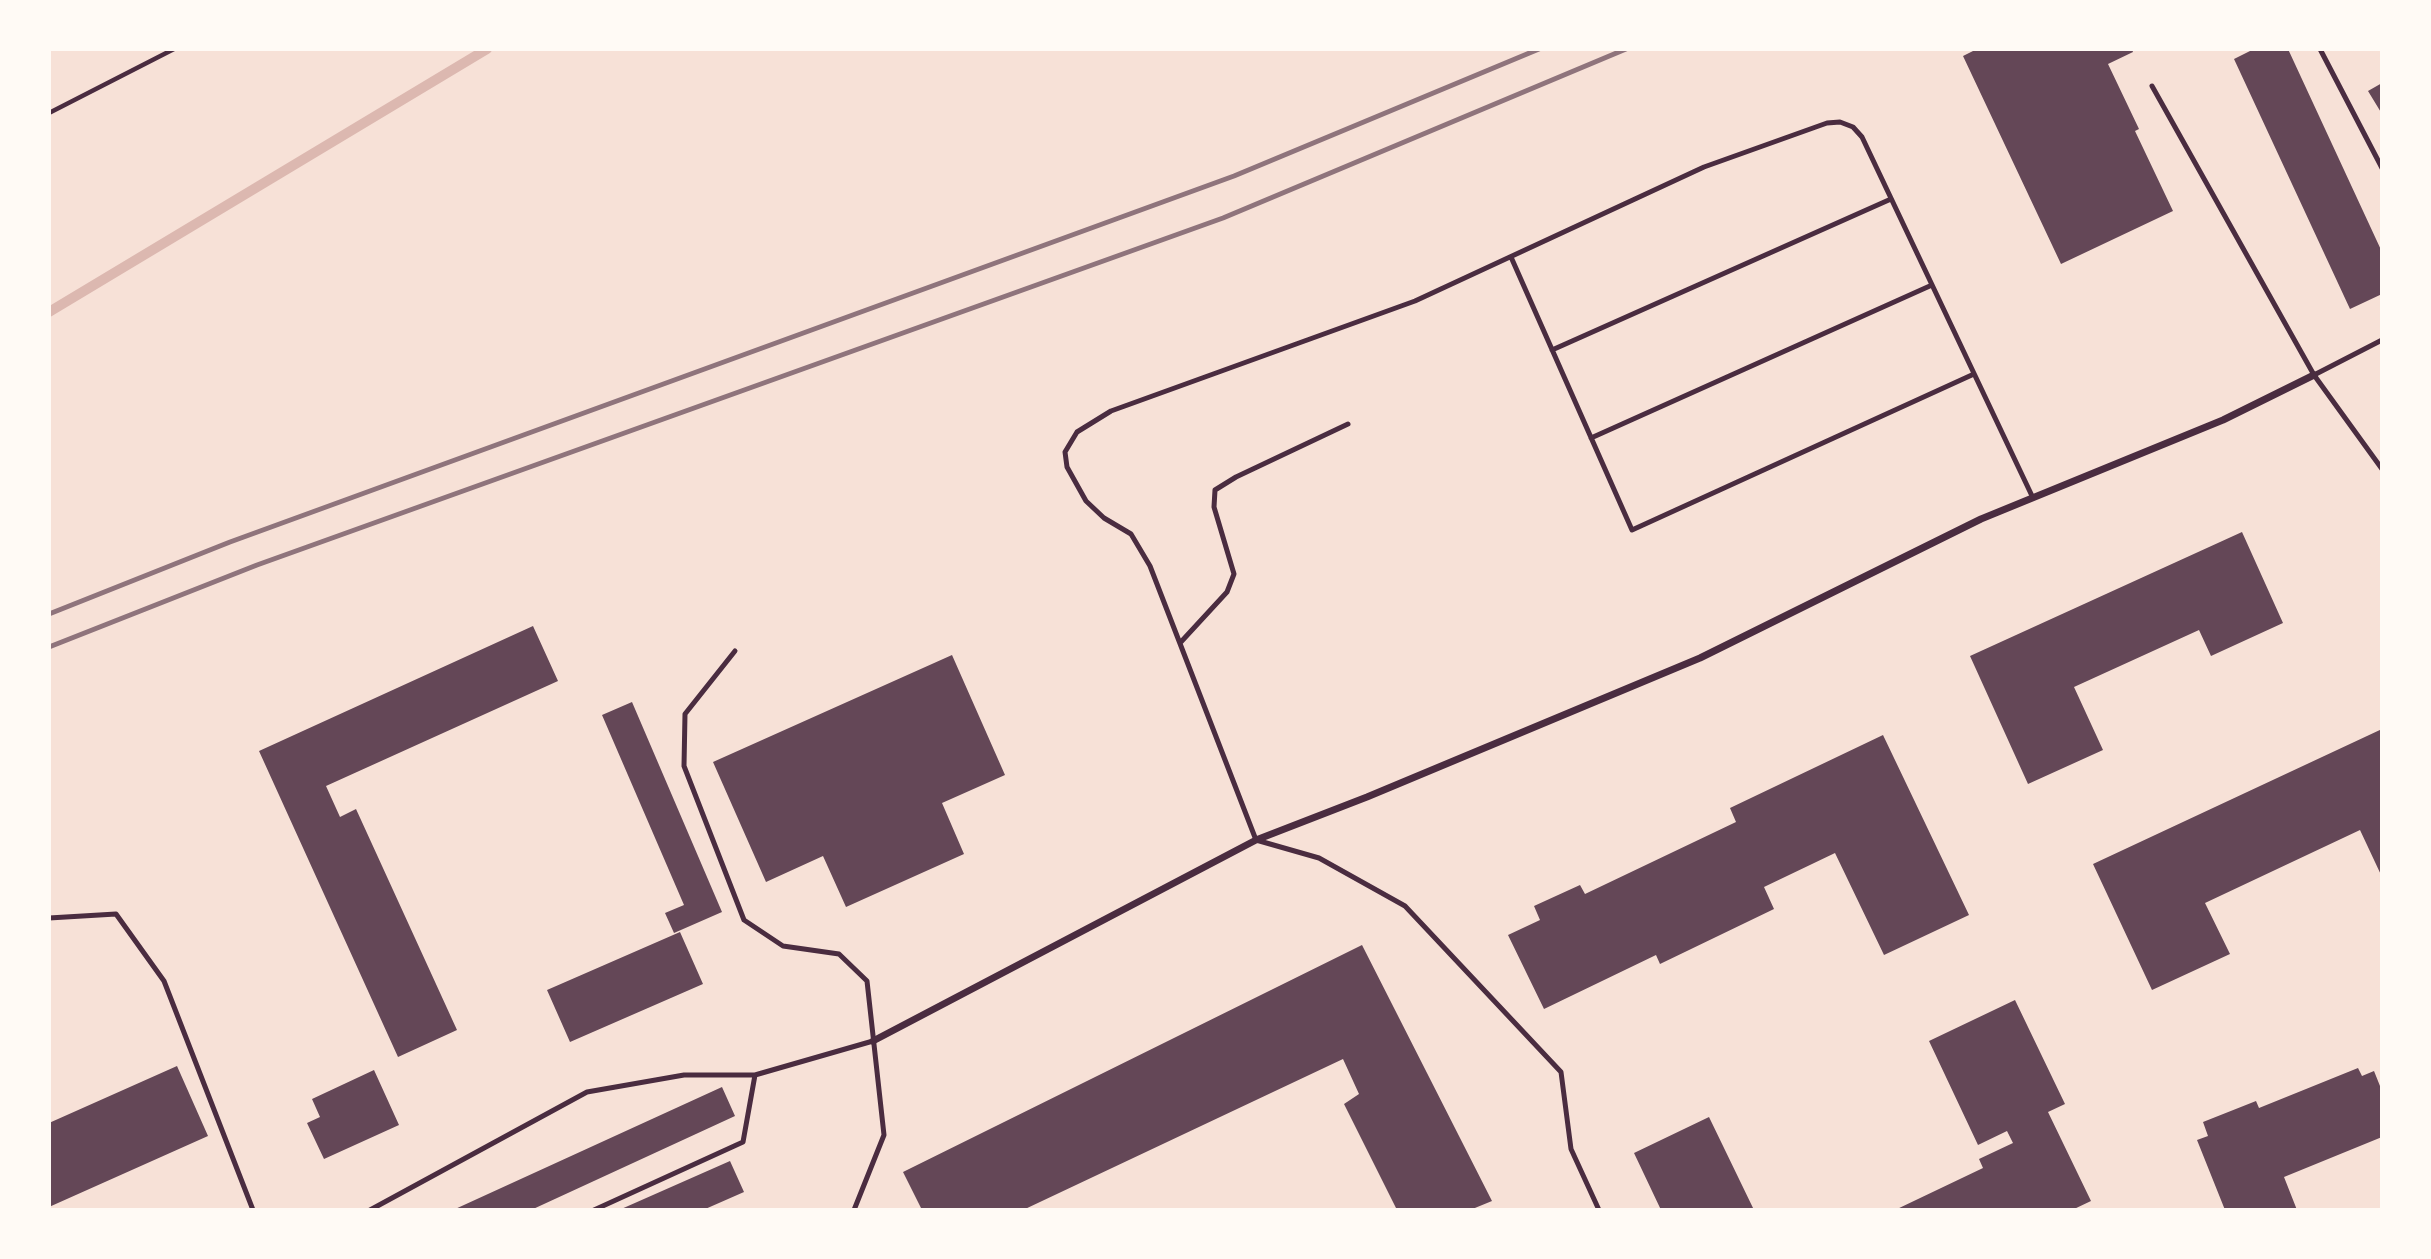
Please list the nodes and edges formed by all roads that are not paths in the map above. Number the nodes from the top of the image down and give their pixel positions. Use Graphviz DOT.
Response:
graph roads {
  1 [pos="2320,49"];
  2 [pos="2152,86"];
  3 [pos="2382,168"];
  4 [pos="1891,199"];
  5 [pos="1511,257"];
  6 [pos="1932,285"];
  7 [pos="2382,341"];
  8 [pos="1552,351"];
  9 [pos="1974,374"];
  10 [pos="2314,375"];
  11 [pos="1348,424"];
  12 [pos="1591,438"];
  13 [pos="2382,469"];
  14 [pos="2033,498"];
  15 [pos="1180,643"];
  16 [pos="735,651"];
  17 [pos="1256,840"];
  18 [pos="49,918"];
  19 [pos="873,1041"];
  20 [pos="755,1075"];
  21 [pos="253,1210"];
  22 [pos="370,1210"];
  23 [pos="594,1210"];
  24 [pos="854,1210"];
  25 [pos="1599,1210"];
  1 -- 3 [label="lane"];
  2 -- 10 [label="lane"];
  4 -- 5 [label="lane"];
  4 -- 6 [label="lane"];
  4 -- 8 [label="lane"];
  5 -- 8 [label="lane"];
  5 -- 15 [label="lane"];
  6 -- 9 [label="lane"];
  6 -- 12 [label="lane"];
  7 -- 10 [label="lane"];
  8 -- 12 [label="lane"];
  9 -- 12 [label="lane"];
  9 -- 14 [label="lane"];
  10 -- 13 [label="lane"];
  10 -- 14 [label="street"];
  11 -- 15 [label="lane"];
  14 -- 17 [label="street"];
  15 -- 17 [label="lane"];
  16 -- 19 [label="lane"];
  17 -- 19 [label="street"];
  17 -- 25 [label="lane"];
  18 -- 21 [label="lane"];
  19 -- 20 [label="lane"];
  19 -- 24 [label="lane"];
  20 -- 22 [label="lane"];
  20 -- 23 [label="lane"];
}
